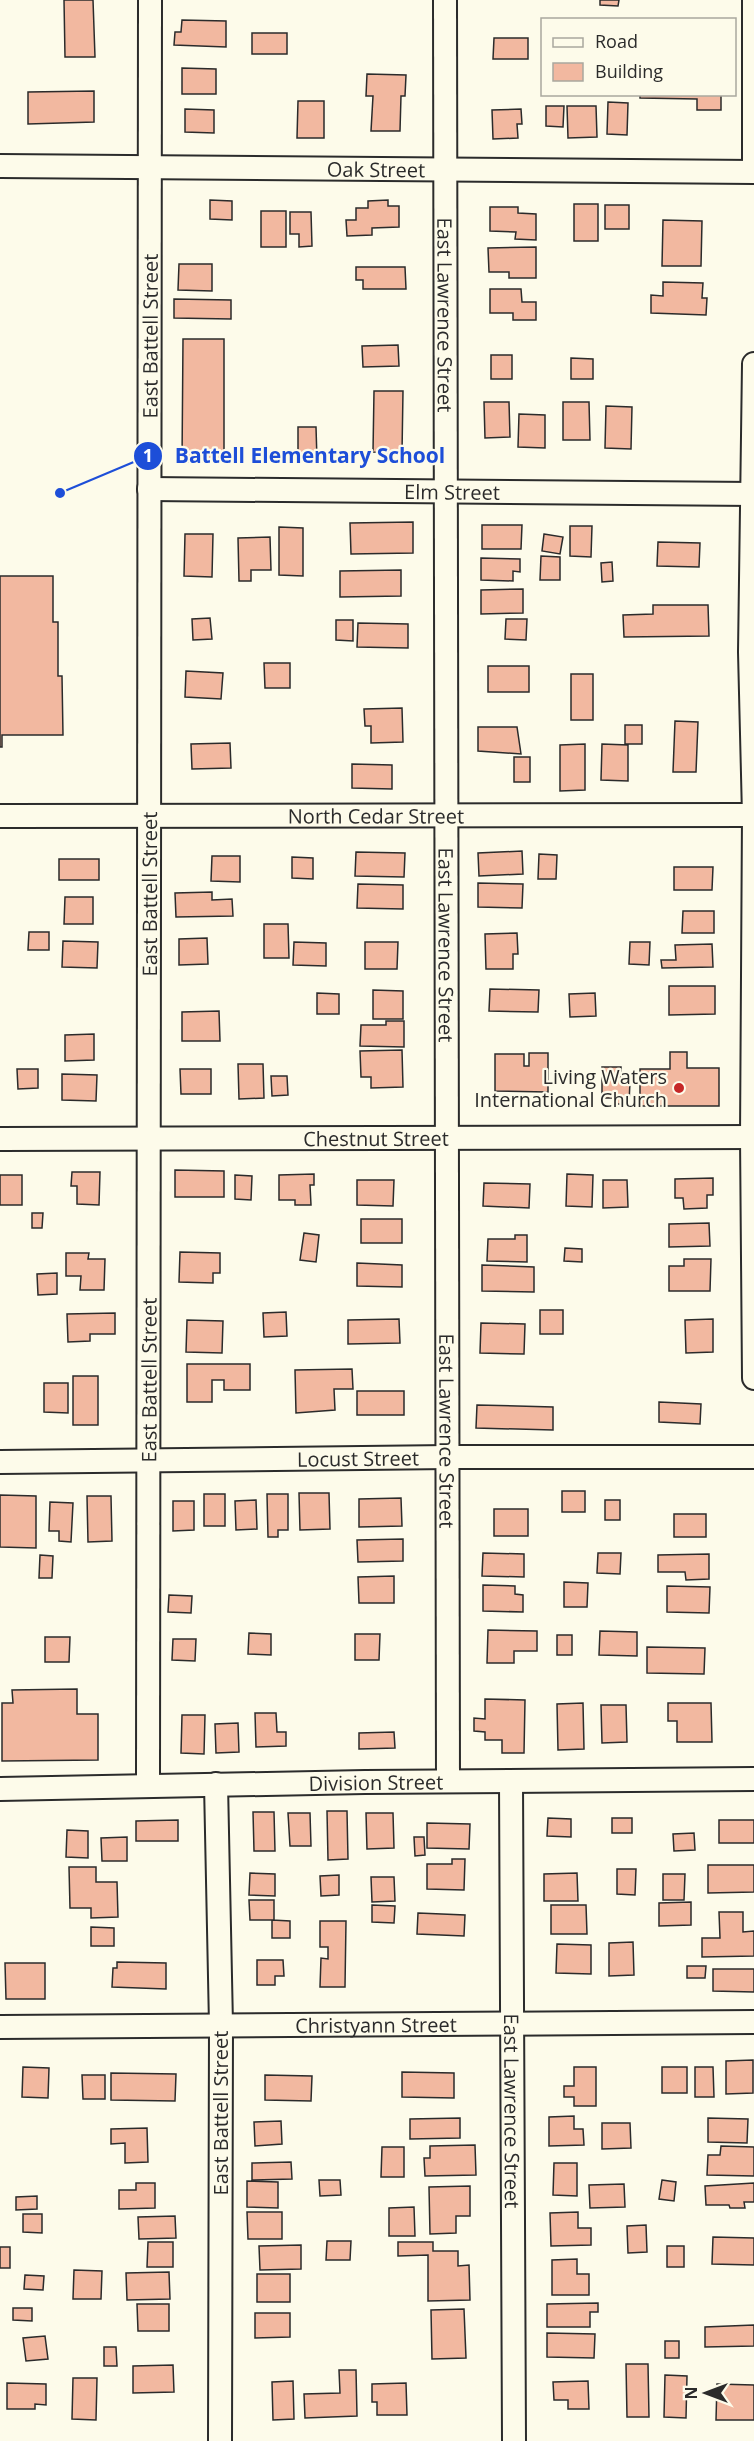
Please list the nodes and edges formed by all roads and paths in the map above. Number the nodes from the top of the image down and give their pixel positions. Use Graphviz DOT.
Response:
graph roads {
  1 [pos="150,0"];
  2 [pos="445,0"];
  3 [pos="754,0"];
  4 [pos="0,166"];
  5 [pos="148,168"];
  6 [pos="445,171"];
  7 [pos="754,172"];
  8 [pos="754,364"];
  9 [pos="148,489"];
  10 [pos="445,490"];
  11 [pos="753,494"];
  12 [pos="447,815"];
  13 [pos="754,815"];
  14 [pos="0,816"];
  15 [pos="149,816"];
  16 [pos="448,1137"];
  17 [pos="753,1137"];
  18 [pos="149,1138"];
  19 [pos="0,1139"];
  20 [pos="754,1378"];
  21 [pos="449,1456"];
  22 [pos="754,1457"];
  23 [pos="149,1459"];
  24 [pos="0,1462"];
  25 [pos="754,1779"];
  26 [pos="448,1781"];
  27 [pos="511,1781"];
  28 [pos="216,1784"];
  29 [pos="148,1786"];
  30 [pos="0,1789"];
  31 [pos="754,2022"];
  32 [pos="511,2024"];
  33 [pos="221,2025"];
  34 [pos="0,2027"];
  35 [pos="220,2441"];
  36 [pos="514,2441"];
  1 -- 5 [label="street, East Battell Street"];
  2 -- 6 [label="street, East Lawrence Street"];
  3 -- 7 [label="street"];
  4 -- 5 [label="street, Oak Street"];
  5 -- 6 [label="street, Oak Street"];
  5 -- 9 [label="street, East Battell Street"];
  6 -- 7 [label="street, Oak Street"];
  6 -- 10 [label="street, East Lawrence Street"];
  8 -- 11 [label="street"];
  9 -- 10 [label="street, Elm Street"];
  9 -- 15 [label="street, East Battell Street"];
  10 -- 11 [label="street, Elm Street"];
  10 -- 12 [label="street, East Lawrence Street"];
  11 -- 13 [label="street"];
  12 -- 13 [label="street, North Cedar Street"];
  12 -- 15 [label="street, North Cedar Street"];
  12 -- 16 [label="street, East Lawrence Street"];
  13 -- 17 [label="street"];
  14 -- 15 [label="street, North Cedar Street"];
  15 -- 18 [label="street, East Battell Street"];
  16 -- 17 [label="street, Chestnut Street"];
  16 -- 18 [label="street, Chestnut Street"];
  16 -- 21 [label="street, East Lawrence Street"];
  17 -- 20 [label="street"];
  18 -- 19 [label="street, Chestnut Street"];
  18 -- 23 [label="street, East Battell Street"];
  21 -- 22 [label="street, Locust Street"];
  21 -- 23 [label="street, Locust Street"];
  21 -- 26 [label="street, East Lawrence Street"];
  23 -- 24 [label="street, Locust Street"];
  23 -- 29 [label="street, East Battell Street"];
  25 -- 27 [label="street, Division Street"];
  26 -- 27 [label="street, Division Street"];
  26 -- 28 [label="street, Division Street"];
  27 -- 32 [label="street, East Lawrence Street"];
  28 -- 29 [label="street, Division Street"];
  28 -- 33 [label="street, East Battell Street"];
  29 -- 30 [label="street, Division Street"];
  31 -- 32 [label="street, Christyann Street"];
  32 -- 33 [label="street, Christyann Street"];
  32 -- 36 [label="street, East Lawrence Street"];
  33 -- 34 [label="street, Christyann Street"];
  33 -- 35 [label="street, East Battell Street"];
}
